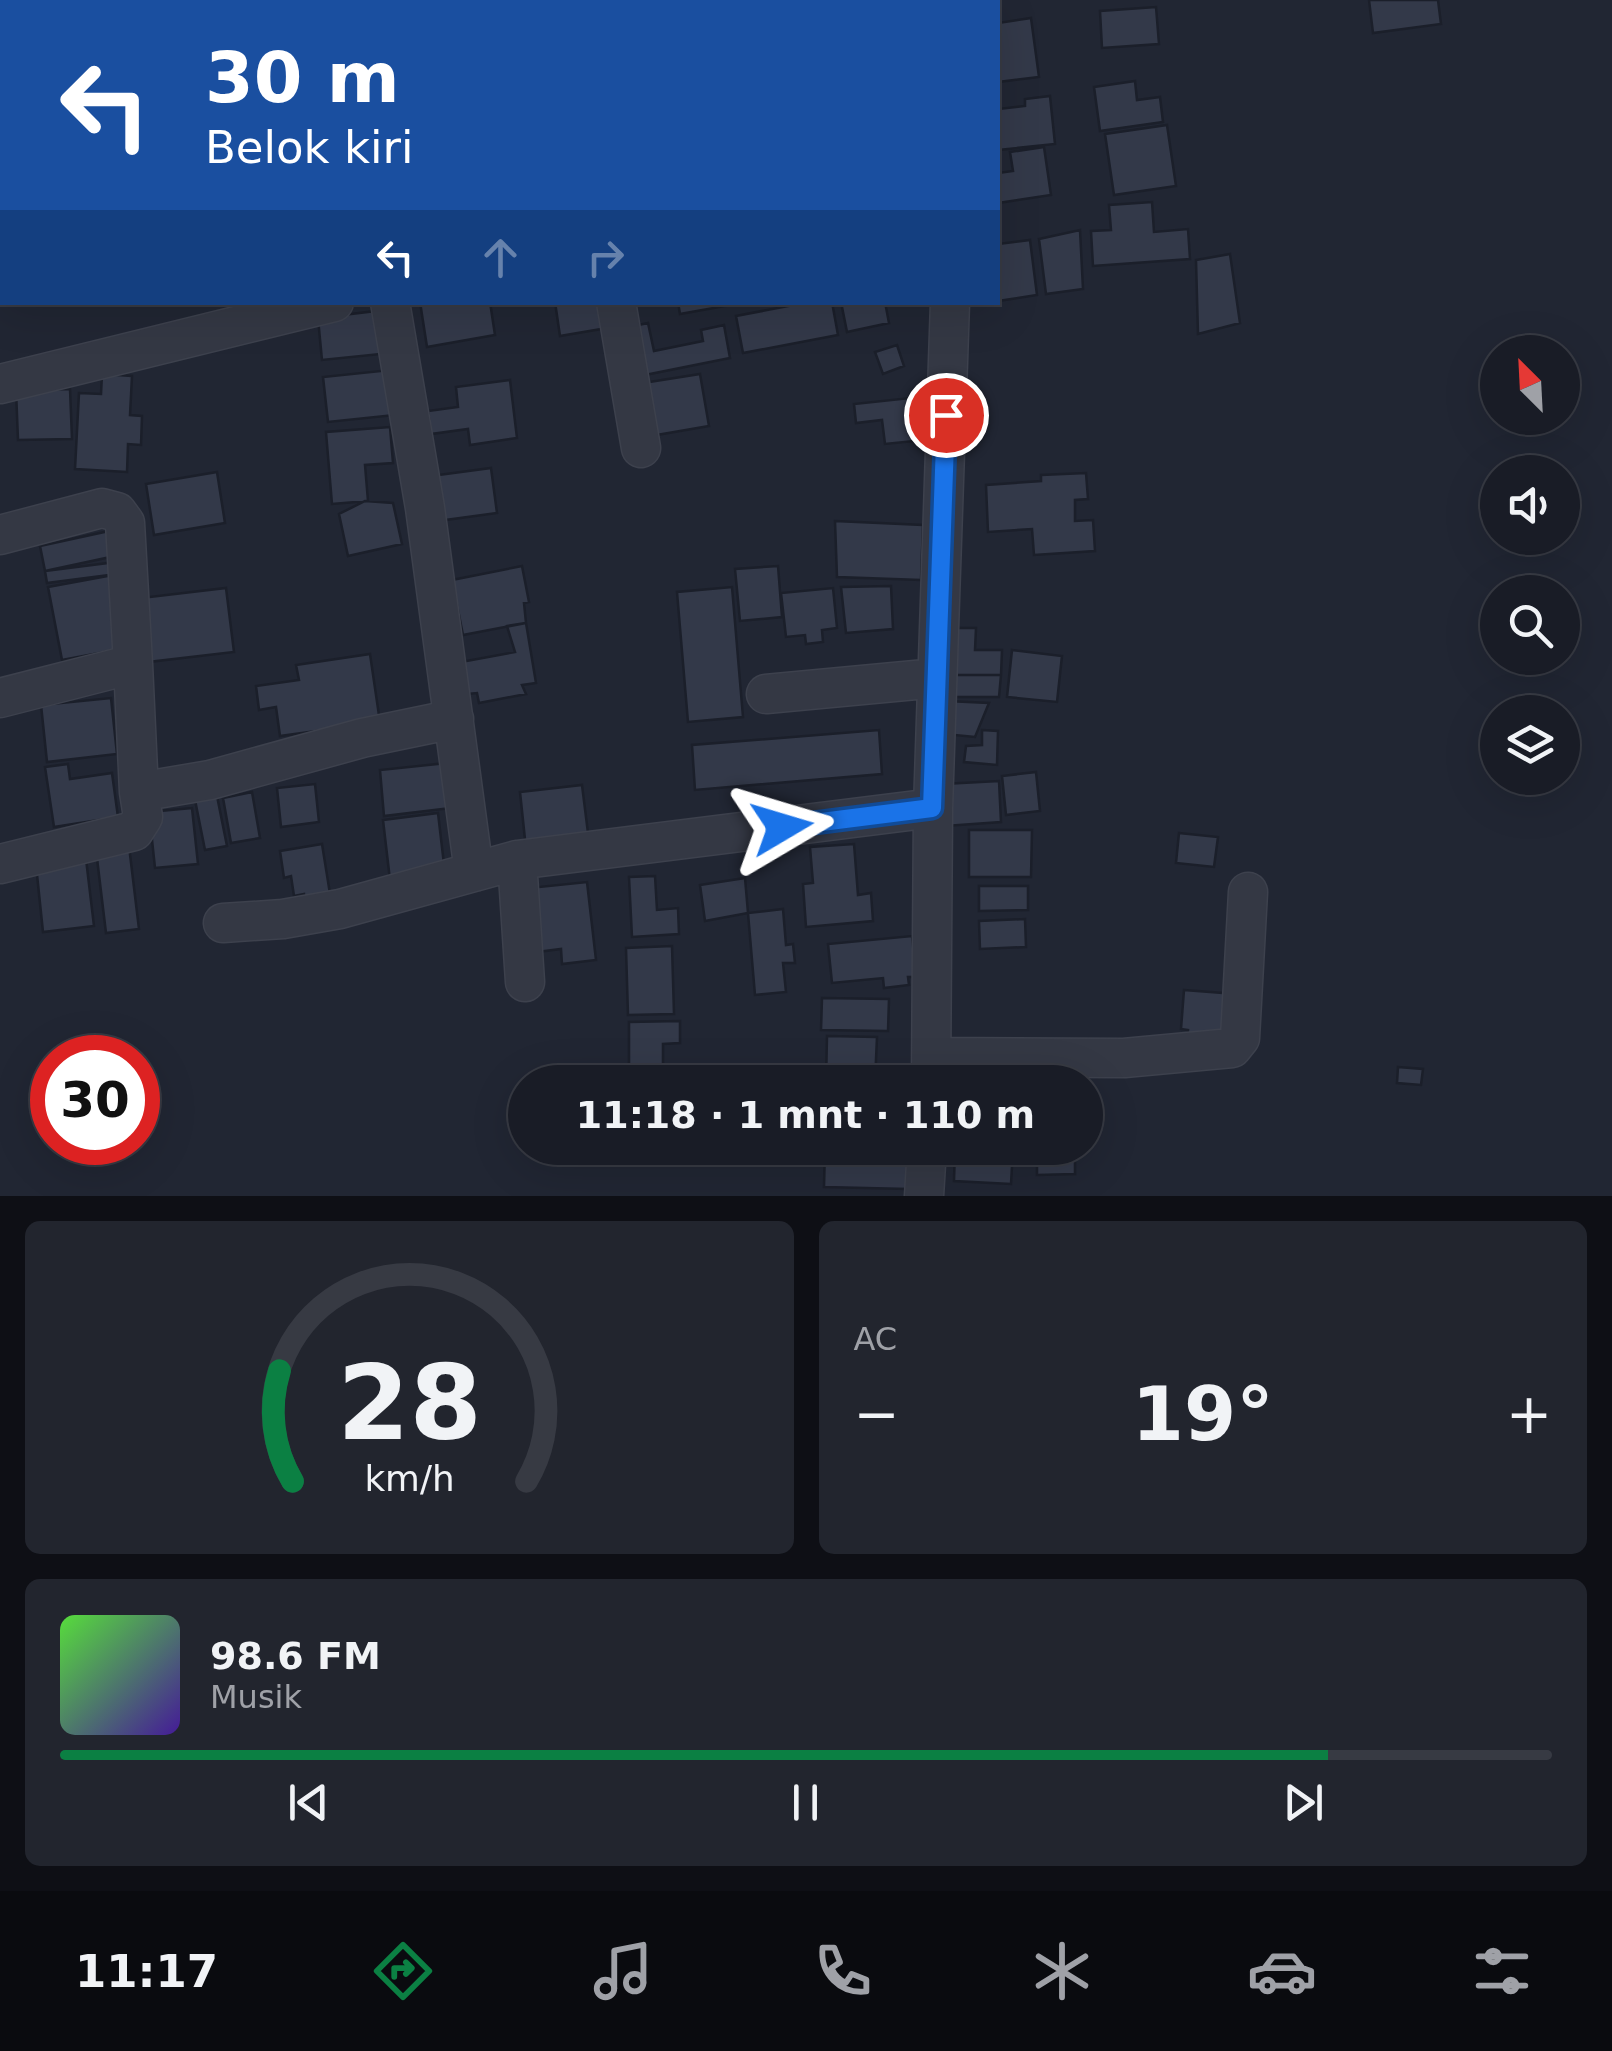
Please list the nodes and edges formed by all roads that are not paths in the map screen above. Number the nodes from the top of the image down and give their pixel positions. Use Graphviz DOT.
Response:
graph roads {
  1 [pos="322,305"];
  2 [pos="391,305"];
  3 [pos="616,305"];
  4 [pos="950,305"];
  5 [pos="0,384"];
  6 [pos="640,448"];
  7 [pos="0,535"];
  8 [pos="133,664"];
  9 [pos="937,678"];
  10 [pos="766,694"];
  11 [pos="0,698"];
  12 [pos="454,719"];
  13 [pos="140,792"];
  14 [pos="932,808"];
  15 [pos="517,860"];
  16 [pos="0,864"];
  17 [pos="474,872"];
  18 [pos="1248,892"];
  19 [pos="222,923"];
  20 [pos="525,982"];
  21 [pos="932,1065"];
  22 [pos="1012,1065"];
  23 [pos="926,1165"];
  24 [pos="924,1196"];
  1 -- 5 [label="street"];
  2 -- 12 [label="street"];
  3 -- 6 [label="street"];
  4 -- 9 [label="street"];
  7 -- 8 [label="street"];
  8 -- 11 [label="street"];
  8 -- 13 [label="street"];
  9 -- 10 [label="street"];
  9 -- 14 [label="street"];
  12 -- 13 [label="street"];
  12 -- 17 [label="street"];
  13 -- 16 [label="street"];
  14 -- 15 [label="street"];
  14 -- 21 [label="street"];
  15 -- 17 [label="street"];
  15 -- 20 [label="street"];
  17 -- 19 [label="street"];
  18 -- 22 [label="street"];
  23 -- 24 [label="street"];
}
